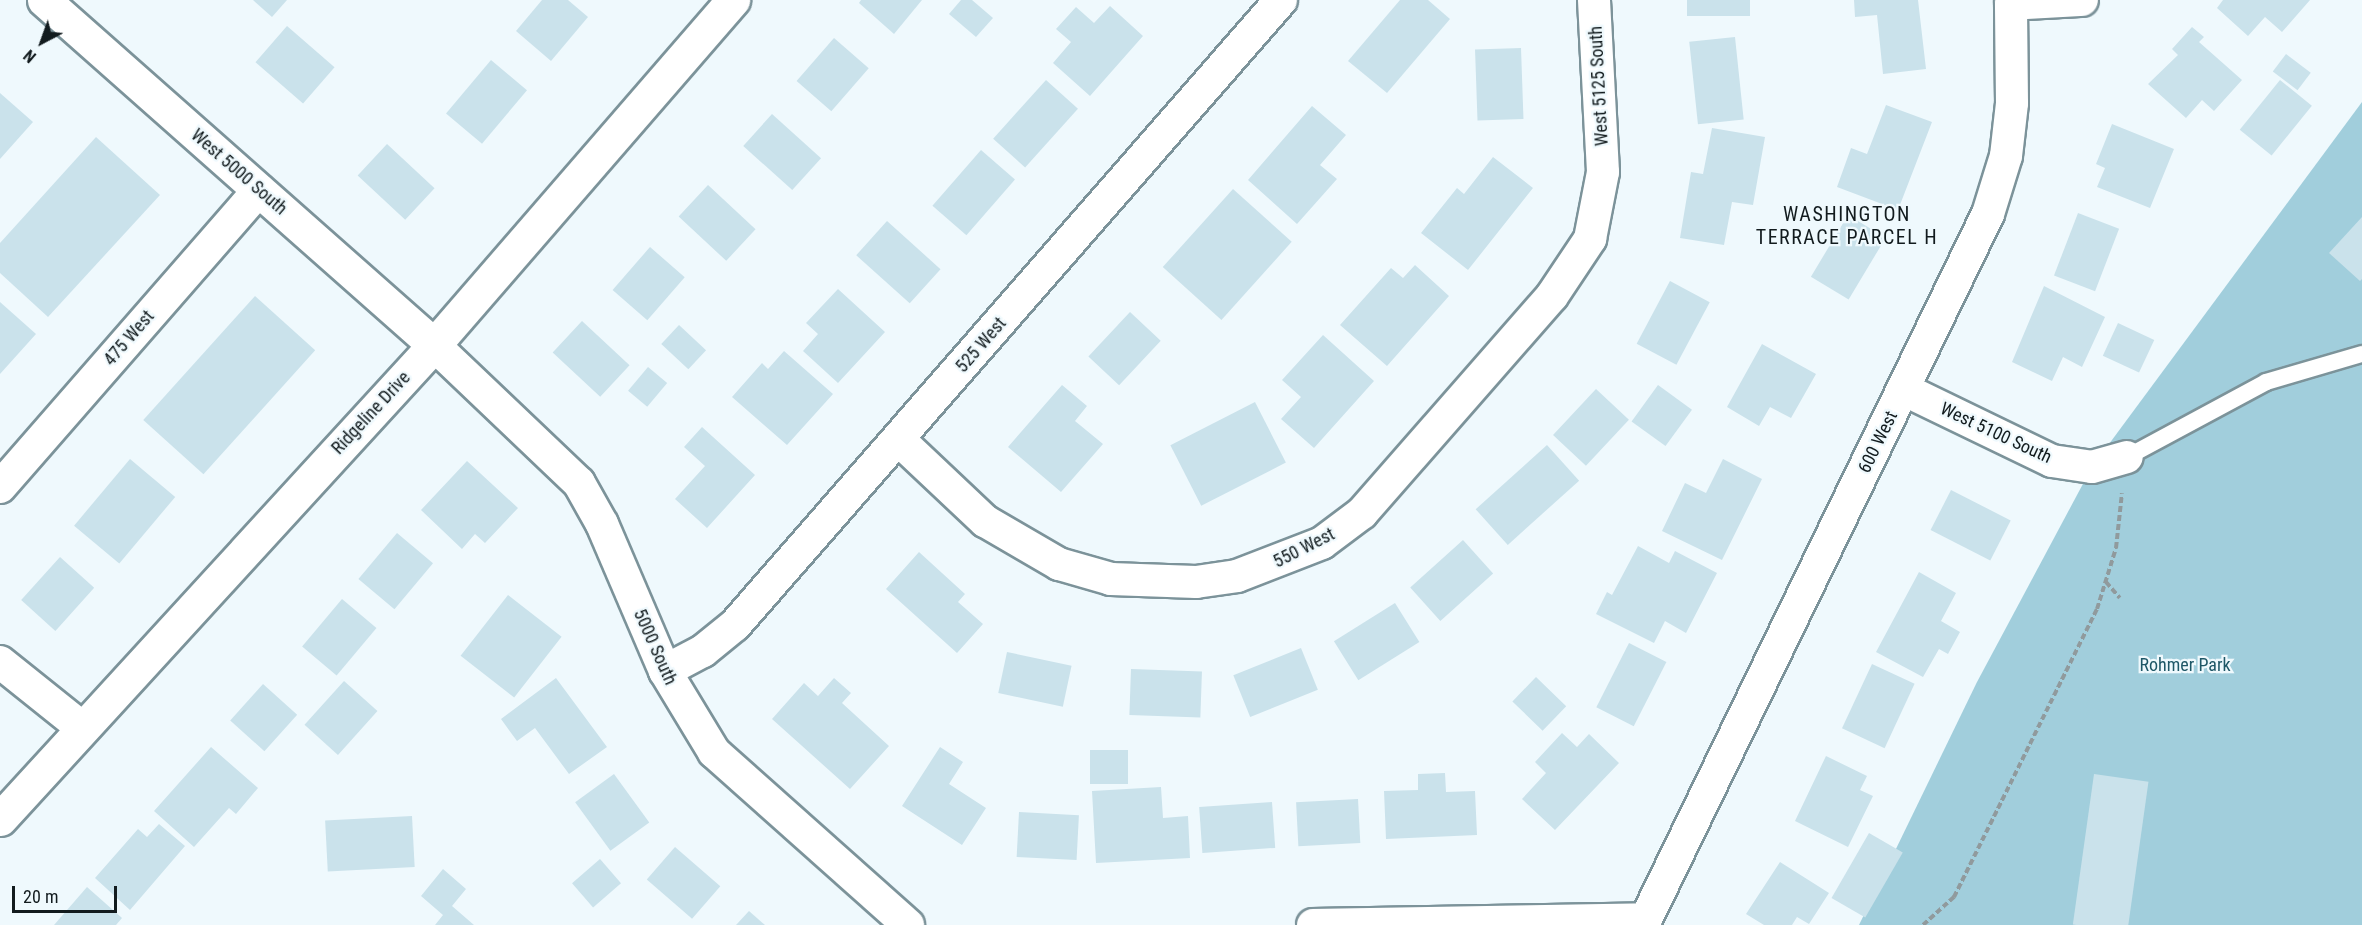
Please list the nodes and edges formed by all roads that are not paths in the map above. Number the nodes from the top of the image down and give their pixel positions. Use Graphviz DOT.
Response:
graph roads {
  1 [pos="44,0"];
  2 [pos="733,0"];
  3 [pos="1281,0"];
  4 [pos="1594,0"];
  5 [pos="2082,0"];
  6 [pos="2011,2"];
  7 [pos="1604,172"];
  8 [pos="259,190"];
  9 [pos="434,345"];
  10 [pos="2362,354"];
  11 [pos="1903,389"];
  12 [pos="898,439"];
  13 [pos="2127,457"];
  14 [pos="0,487"];
  15 [pos="0,662"];
  16 [pos="664,671"];
  17 [pos="81,727"];
  18 [pos="0,819"];
  19 [pos="1644,922"];
  20 [pos="908,925"];
  21 [pos="1313,925"];
  1 -- 8 [label="street, West 5000 South"];
  2 -- 9 [label="street, Ridgeline Drive"];
  3 -- 12 [label="street, 525 West"];
  4 -- 7 [label="street, West 5125 South"];
  5 -- 6 [label="street, 600 West"];
  6 -- 11 [label="street, 600 West"];
  7 -- 12 [label="street, 550 West"];
  8 -- 9 [label="street, West 5000 South"];
  8 -- 14 [label="street, 475 West"];
  9 -- 16 [label="street, 5000 South"];
  9 -- 17 [label="street, Ridgeline Drive"];
  10 -- 13 [label="lane"];
  11 -- 13 [label="street, West 5100 South"];
  11 -- 19 [label="street, 600 West"];
  12 -- 16 [label="street, 525 West"];
  15 -- 17 [label="street"];
  16 -- 20 [label="street, 5000 South"];
  17 -- 18 [label="street, Ridgeline Drive"];
  19 -- 21 [label="street"];
}
